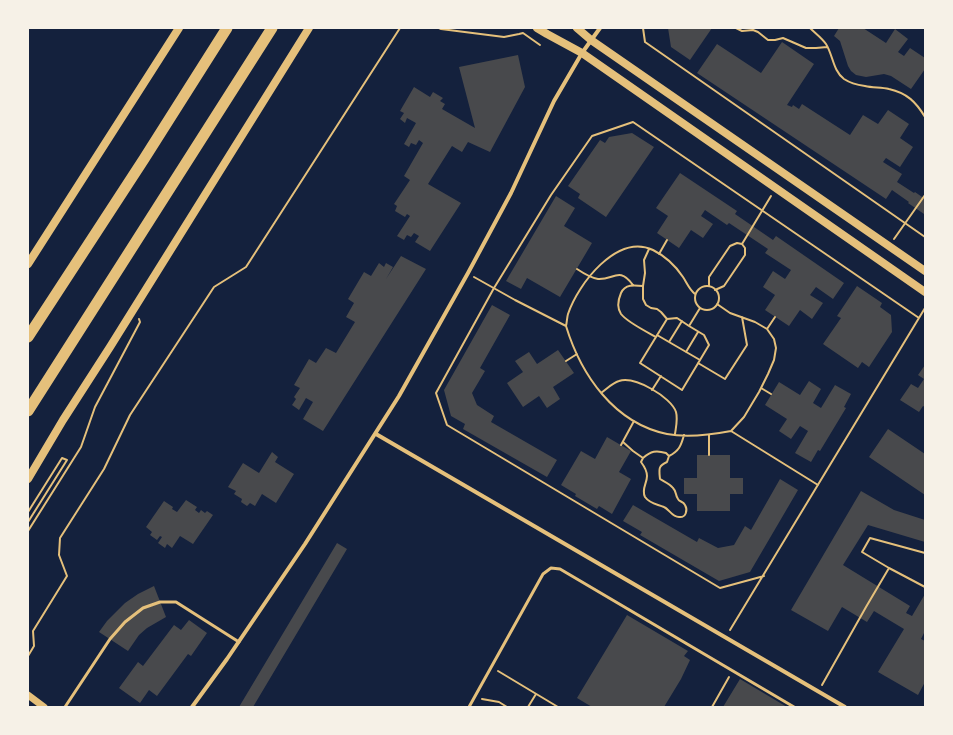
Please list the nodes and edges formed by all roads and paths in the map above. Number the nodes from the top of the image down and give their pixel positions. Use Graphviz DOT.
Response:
graph roads {
  1 [pos="179,28"];
  2 [pos="227,28"];
  3 [pos="272,28"];
  4 [pos="309,28"];
  5 [pos="400,28"];
  6 [pos="439,28"];
  7 [pos="537,28"];
  8 [pos="577,28"];
  9 [pos="600,28"];
  10 [pos="643,28"];
  11 [pos="736,28"];
  12 [pos="810,28"];
  13 [pos="591,40"];
  14 [pos="540,45"];
  15 [pos="827,47"];
  16 [pos="582,53"];
  17 [pos="925,117"];
  18 [pos="776,189"];
  19 [pos="925,195"];
  20 [pos="762,211"];
  21 [pos="905,223"];
  22 [pos="925,237"];
  23 [pos="667,240"];
  24 [pos="742,244"];
  25 [pos="889,246"];
  26 [pos="649,249"];
  27 [pos="659,254"];
  28 [pos="28,264"];
  29 [pos="577,269"];
  30 [pos="925,271"];
  31 [pos="468,273"];
  32 [pos="590,276"];
  33 [pos="633,285"];
  34 [pos="643,286"];
  35 [pos="708,286"];
  36 [pos="494,288"];
  37 [pos="716,290"];
  38 [pos="925,292"];
  39 [pos="695,294"];
  40 [pos="717,304"];
  41 [pos="136,307"];
  42 [pos="700,308"];
  43 [pos="925,308"];
  44 [pos="742,316"];
  45 [pos="776,317"];
  46 [pos="919,318"];
  47 [pos="667,319"];
  48 [pos="682,321"];
  49 [pos="566,326"];
  50 [pos="689,326"];
  51 [pos="767,330"];
  52 [pos="698,332"];
  53 [pos="656,336"];
  54 [pos="28,337"];
  55 [pos="669,342"];
  56 [pos="686,352"];
  57 [pos="577,354"];
  58 [pos="700,360"];
  59 [pos="566,362"];
  60 [pos="698,363"];
  61 [pos="661,376"];
  62 [pos="761,388"];
  63 [pos="652,390"];
  64 [pos="602,394"];
  65 [pos="771,394"];
  66 [pos="28,411"];
  67 [pos="634,421"];
  68 [pos="731,431"];
  69 [pos="376,434"];
  70 [pos="675,435"];
  71 [pos="684,435"];
  72 [pos="709,435"];
  73 [pos="623,442"];
  74 [pos="621,445"];
  75 [pos="709,455"];
  76 [pos="669,456"];
  77 [pos="643,458"];
  78 [pos="28,479"];
  79 [pos="818,485"];
  80 [pos="28,512"];
  81 [pos="28,522"];
  82 [pos="28,531"];
  83 [pos="925,553"];
  84 [pos="889,568"];
  85 [pos="764,576"];
  86 [pos="925,587"];
  87 [pos="726,638"];
  88 [pos="239,642"];
  89 [pos="28,656"];
  90 [pos="492,667"];
  91 [pos="732,671"];
  92 [pos="818,691"];
  93 [pos="536,694"];
  94 [pos="28,695"];
  95 [pos="474,697"];
  96 [pos="44,707"];
  97 [pos="65,707"];
  98 [pos="192,707"];
  99 [pos="469,707"];
  100 [pos="507,707"];
  101 [pos="528,707"];
  102 [pos="558,707"];
  103 [pos="712,707"];
  104 [pos="794,707"];
  105 [pos="845,707"];
  1 -- 28 [label="main road"];
  2 -- 54 [label="highway"];
  3 -- 66 [label="highway"];
  4 -- 41 [label="main road"];
  5 -- 89 [label="path"];
  6 -- 14 [label="path"];
  7 -- 16 [label="main road"];
  8 -- 13 [label="main road"];
  9 -- 13 [label="street"];
  10 -- 21 [label="path"];
  11 -- 15 [label="path"];
  12 -- 15 [label="path"];
  13 -- 16 [label="street"];
  13 -- 25 [label="main road"];
  15 -- 17 [label="path"];
  16 -- 18 [label="main road"];
  16 -- 31 [label="street"];
  18 -- 20 [label="path"];
  18 -- 38 [label="main road"];
  19 -- 21 [label="path"];
  20 -- 24 [label="path"];
  20 -- 36 [label="path"];
  20 -- 46 [label="path"];
  21 -- 22 [label="path"];
  21 -- 25 [label="path"];
  23 -- 27 [label="path"];
  24 -- 35 [label="path"];
  24 -- 37 [label="path"];
  25 -- 30 [label="main road"];
  26 -- 27 [label="path"];
  26 -- 32 [label="path"];
  26 -- 34 [label="path"];
  27 -- 39 [label="path"];
  29 -- 32 [label="path"];
  31 -- 36 [label="path"];
  31 -- 69 [label="street"];
  32 -- 33 [label="path"];
  32 -- 49 [label="path"];
  33 -- 34 [label="path"];
  33 -- 53 [label="path"];
  34 -- 47 [label="path"];
  35 -- 37 [label="path"];
  35 -- 39 [label="path"];
  36 -- 49 [label="path"];
  36 -- 85 [label="path"];
  37 -- 40 [label="path"];
  39 -- 42 [label="path"];
  40 -- 42 [label="path"];
  40 -- 44 [label="path"];
  41 -- 78 [label="main road"];
  41 -- 82 [label="path"];
  42 -- 50 [label="path"];
  43 -- 46 [label="path"];
  44 -- 51 [label="path"];
  44 -- 60 [label="path"];
  45 -- 51 [label="path"];
  46 -- 79 [label="path"];
  47 -- 48 [label="path"];
  47 -- 53 [label="path"];
  48 -- 50 [label="path"];
  48 -- 55 [label="path"];
  49 -- 57 [label="path"];
  50 -- 52 [label="path"];
  51 -- 62 [label="path"];
  52 -- 56 [label="path"];
  52 -- 58 [label="path"];
  53 -- 55 [label="path"];
  53 -- 61 [label="path"];
  55 -- 56 [label="path"];
  56 -- 58 [label="path"];
  57 -- 59 [label="path"];
  57 -- 64 [label="path"];
  58 -- 60 [label="path"];
  60 -- 61 [label="path"];
  61 -- 63 [label="path"];
  62 -- 65 [label="path"];
  62 -- 68 [label="path"];
  63 -- 64 [label="path"];
  63 -- 70 [label="path"];
  64 -- 67 [label="path"];
  67 -- 70 [label="path"];
  67 -- 73 [label="path"];
  68 -- 72 [label="path"];
  68 -- 79 [label="path"];
  69 -- 87 [label="street"];
  69 -- 88 [label="street"];
  70 -- 71 [label="path"];
  71 -- 72 [label="path"];
  71 -- 76 [label="path"];
  72 -- 75 [label="path"];
  73 -- 74 [label="path"];
  73 -- 77 [label="path"];
  76 -- 77 [label="path"];
  76 -- 77 [label="path"];
  79 -- 85 [label="path"];
  80 -- 81 [label="path"];
  83 -- 84 [label="path"];
  84 -- 86 [label="path"];
  84 -- 92 [label="path"];
  85 -- 87 [label="path"];
  87 -- 92 [label="street"];
  88 -- 97 [label="lane"];
  88 -- 98 [label="street"];
  90 -- 91 [label="lane"];
  90 -- 93 [label="path"];
  90 -- 95 [label="lane"];
  91 -- 103 [label="path"];
  91 -- 104 [label="lane"];
  92 -- 105 [label="street"];
  93 -- 101 [label="path"];
  93 -- 102 [label="path"];
  94 -- 96 [label="street"];
  95 -- 99 [label="lane"];
  95 -- 100 [label="path"];
}
